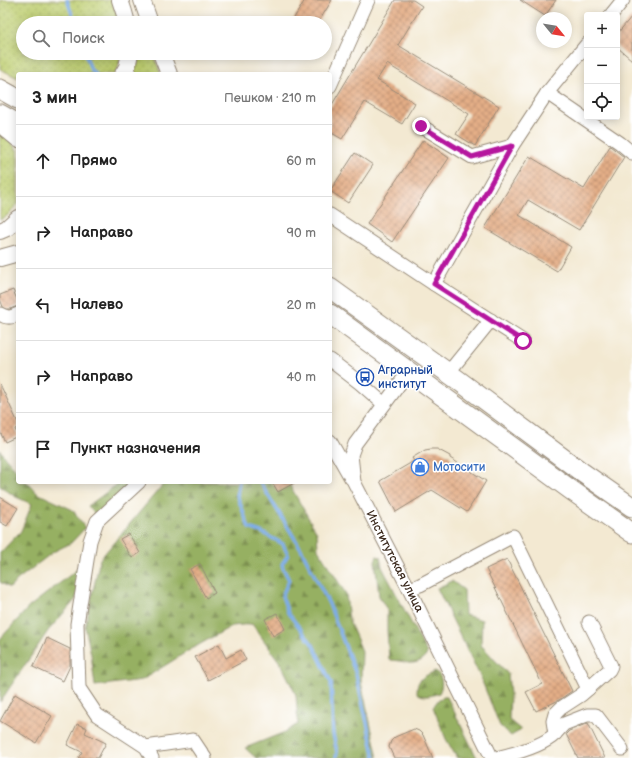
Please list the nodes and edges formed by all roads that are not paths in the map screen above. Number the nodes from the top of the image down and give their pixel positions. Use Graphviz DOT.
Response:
graph roads {
  1 [pos="120,0"];
  2 [pos="142,0"];
  3 [pos="368,0"];
  4 [pos="623,0"];
  5 [pos="613,12"];
  6 [pos="125,16"];
  7 [pos="148,16"];
  8 [pos="584,48"];
  9 [pos="128,60"];
  10 [pos="164,60"];
  11 [pos="124,72"];
  12 [pos="168,72"];
  13 [pos="332,81"];
  14 [pos="0,83"];
  15 [pos="0,89"];
  16 [pos="16,89"];
  17 [pos="547,93"];
  18 [pos="16,98"];
  19 [pos="0,114"];
  20 [pos="16,123"];
  21 [pos="0,124"];
  22 [pos="421,126"];
  23 [pos="16,137"];
  24 [pos="512,146"];
  25 [pos="632,153"];
  26 [pos="332,216"];
  27 [pos="16,220"];
  28 [pos="0,231"];
  29 [pos="16,254"];
  30 [pos="0,258"];
  31 [pos="434,284"];
  32 [pos="332,289"];
  33 [pos="0,314"];
  34 [pos="16,315"];
  35 [pos="332,315"];
  36 [pos="491,320"];
  37 [pos="523,341"];
  38 [pos="332,362"];
  39 [pos="409,371"];
  40 [pos="448,373"];
  41 [pos="384,404"];
  42 [pos="332,444"];
  43 [pos="354,482"];
  44 [pos="137,484"];
  45 [pos="632,508"];
  46 [pos="632,533"];
  47 [pos="409,589"];
  48 [pos="589,622"];
  49 [pos="588,689"];
  50 [pos="555,734"];
  51 [pos="622,750"];
  52 [pos="149,753"];
  53 [pos="205,758"];
  54 [pos="492,758"];
  55 [pos="496,758"];
  1 -- 6 [label="main road"];
  2 -- 7 [label="main road"];
  3 -- 13 [label="street"];
  4 -- 5 [label="street"];
  8 -- 17 [label="street"];
  9 -- 11 [label="main road"];
  10 -- 12 [label="main road"];
  14 -- 16 [label="main road"];
  15 -- 18 [label="highway"];
  17 -- 24 [label="street"];
  17 -- 25 [label="street"];
  19 -- 20 [label="highway"];
  21 -- 23 [label="main road"];
  22 -- 24 [label="street"];
  24 -- 31 [label="street"];
  26 -- 31 [label="street"];
  27 -- 28 [label="main road"];
  29 -- 30 [label="main road"];
  31 -- 36 [label="street"];
  32 -- 40 [label="highway"];
  33 -- 34 [label="street"];
  35 -- 39 [label="highway"];
  36 -- 37 [label="street"];
  36 -- 40 [label="street"];
  38 -- 41 [label="street"];
  39 -- 41 [label="street, Институтская улица"];
  39 -- 46 [label="highway"];
  40 -- 45 [label="highway"];
  41 -- 43 [label="street, Институтская улица"];
  42 -- 43 [label="street"];
  43 -- 47 [label="street, Институтская улица"];
  44 -- 52 [label="street"];
  47 -- 49 [label="street"];
  47 -- 54 [label="street, Институтская улица"];
  48 -- 49 [label="street"];
  49 -- 50 [label="street"];
  50 -- 51 [label="street"];
  50 -- 55 [label="street"];
  52 -- 53 [label="street"];
}
